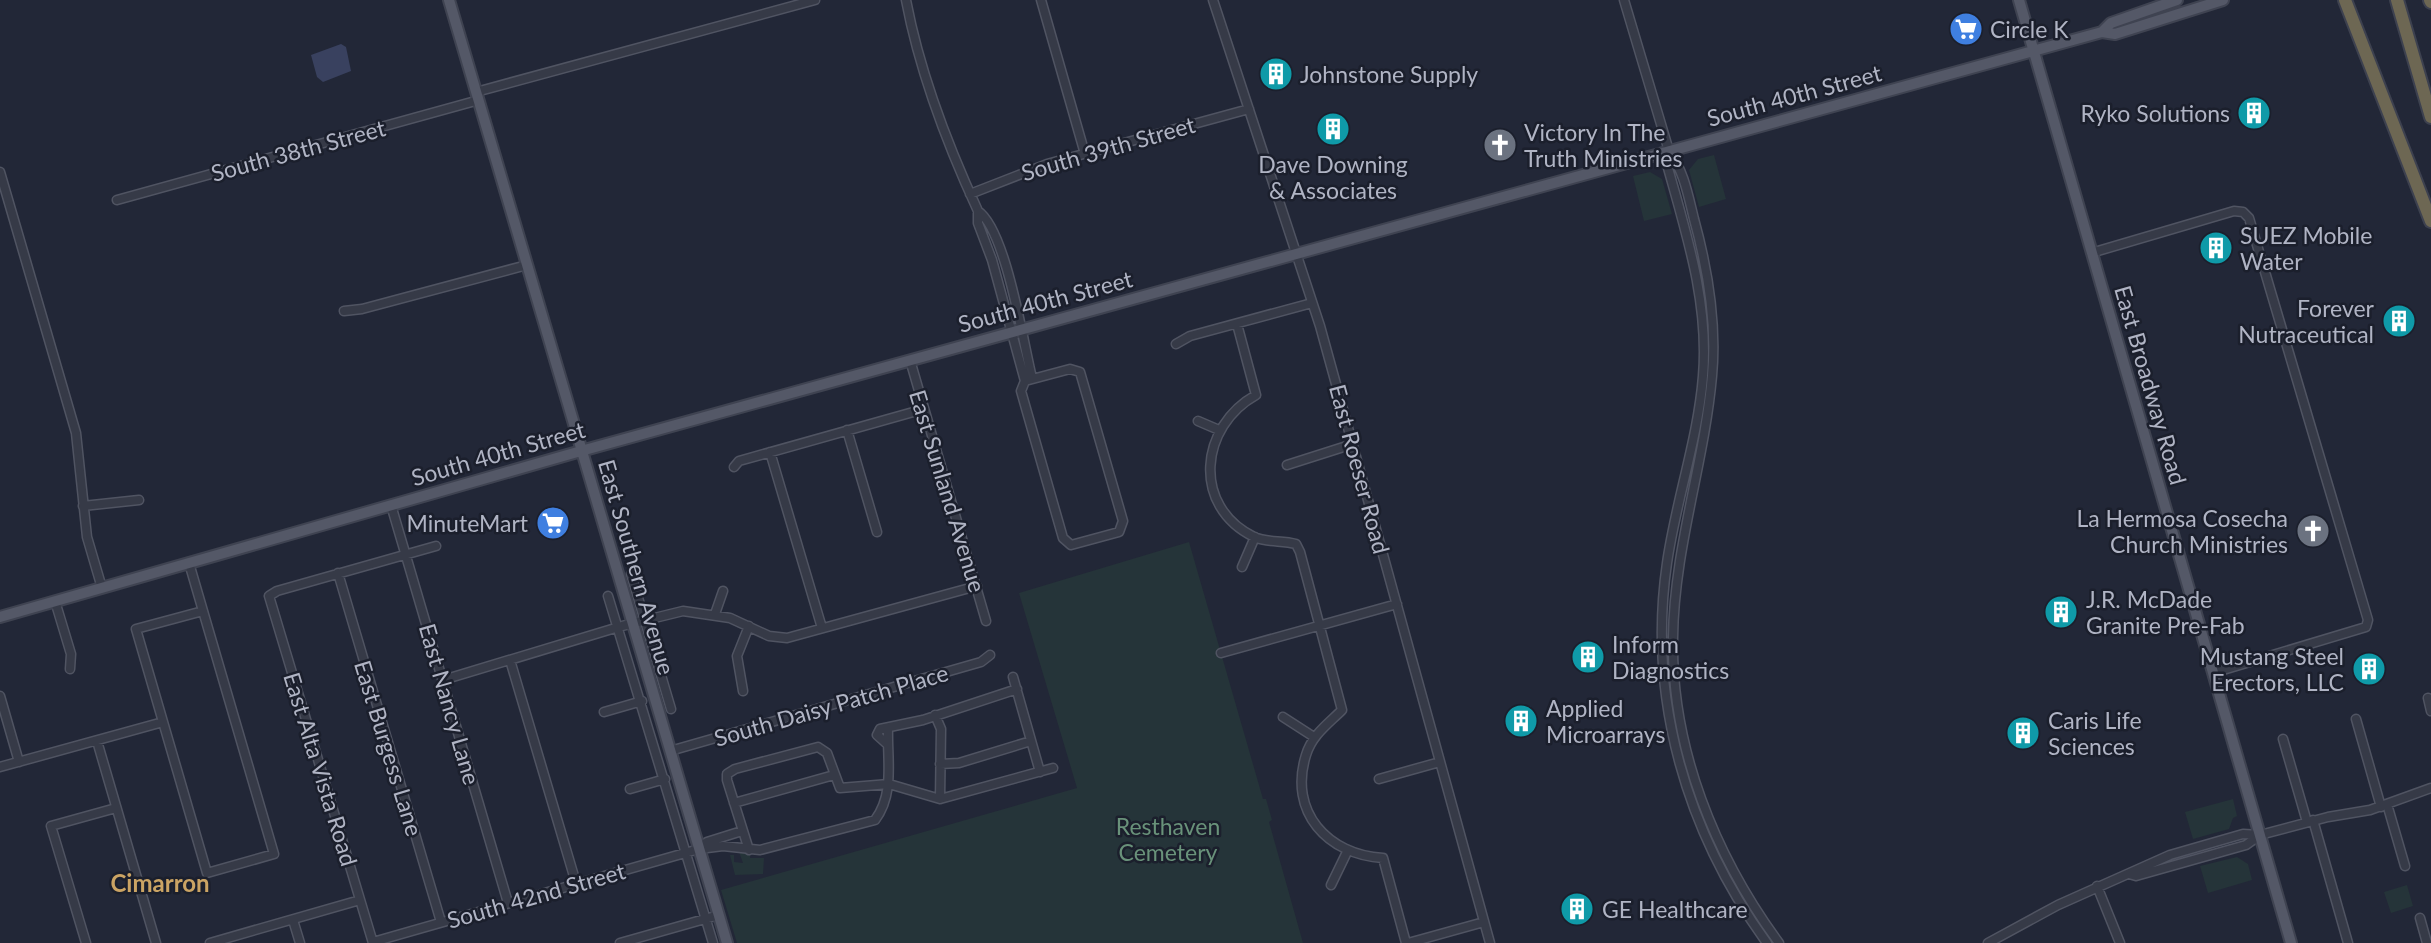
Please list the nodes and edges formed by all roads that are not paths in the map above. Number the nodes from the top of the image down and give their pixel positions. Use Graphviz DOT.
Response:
graph roads {
  1 [pos="449,0"];
  2 [pos="814,0"];
  3 [pos="906,0"];
  4 [pos="1041,0"];
  5 [pos="1213,0"];
  6 [pos="1624,0"];
  7 [pos="2019,0"];
  8 [pos="2177,0"];
  9 [pos="2222,0"];
  10 [pos="2345,0"];
  11 [pos="2397,0"];
  12 [pos="2102,32"];
  13 [pos="2034,51"];
  14 [pos="477,96"];
  15 [pos="1249,109"];
  16 [pos="2431,117"];
  17 [pos="1669,151"];
  18 [pos="1085,154"];
  19 [pos="0,172"];
  20 [pos="970,194"];
  21 [pos="117,201"];
  22 [pos="2431,221"];
  23 [pos="2091,253"];
  24 [pos="1295,254"];
  25 [pos="527,265"];
  26 [pos="1312,303"];
  27 [pos="344,311"];
  28 [pos="1237,324"];
  29 [pos="1017,331"];
  30 [pos="1176,344"];
  31 [pos="909,360"];
  32 [pos="1027,382"];
  33 [pos="924,409"];
  34 [pos="1198,421"];
  35 [pos="847,430"];
  36 [pos="1219,430"];
  37 [pos="1353,444"];
  38 [pos="581,451"];
  39 [pos="770,452"];
  40 [pos="1287,465"];
  41 [pos="734,467"];
  42 [pos="139,500"];
  43 [pos="391,505"];
  44 [pos="83,506"];
  45 [pos="877,532"];
  46 [pos="1255,537"];
  47 [pos="436,546"];
  48 [pos="405,554"];
  49 [pos="189,563"];
  50 [pos="1242,567"];
  51 [pos="338,573"];
  52 [pos="631,574"];
  53 [pos="977,586"];
  54 [pos="102,588"];
  55 [pos="723,591"];
  56 [pos="608,596"];
  57 [pos="55,601"];
  58 [pos="1397,604"];
  59 [pos="203,611"];
  60 [pos="715,614"];
  61 [pos="0,617"];
  62 [pos="645,620"];
  63 [pos="986,621"];
  64 [pos="631,623"];
  65 [pos="1320,625"];
  66 [pos="620,626"];
  67 [pos="749,626"];
  68 [pos="822,628"];
  69 [pos="1221,653"];
  70 [pos="990,655"];
  71 [pos="510,660"];
  72 [pos="70,669"];
  73 [pos="2213,673"];
  74 [pos="1013,677"];
  75 [pos="443,680"];
  76 [pos="1017,689"];
  77 [pos="743,691"];
  78 [pos="0,696"];
  79 [pos="2428,698"];
  80 [pos="642,701"];
  81 [pos="671,709"];
  82 [pos="2431,710"];
  83 [pos="604,712"];
  84 [pos="935,715"];
  85 [pos="1283,717"];
  86 [pos="2356,719"];
  87 [pos="163,722"];
  88 [pos="888,728"];
  89 [pos="1314,737"];
  90 [pos="2283,739"];
  91 [pos="96,741"];
  92 [pos="1031,741"];
  93 [pos="887,744"];
  94 [pos="670,751"];
  95 [pos="19,762"];
  96 [pos="1440,762"];
  97 [pos="940,764"];
  98 [pos="0,767"];
  99 [pos="1053,768"];
  100 [pos="1041,772"];
  101 [pos="834,775"];
  102 [pos="665,779"];
  103 [pos="1379,779"];
  104 [pos="889,784"];
  105 [pos="630,789"];
  106 [pos="2431,789"];
  107 [pos="940,799"];
  108 [pos="734,803"];
  109 [pos="2384,806"];
  110 [pos="117,808"];
  111 [pos="2310,821"];
  112 [pos="743,835"];
  113 [pos="2260,835"];
  114 [pos="723,846"];
  115 [pos="699,849"];
  116 [pos="749,850"];
  117 [pos="686,852"];
  118 [pos="1347,852"];
  119 [pos="2405,866"];
  120 [pos="576,883"];
  121 [pos="1331,885"];
  122 [pos="2098,886"];
  123 [pos="360,900"];
  124 [pos="508,903"];
  125 [pos="719,915"];
  126 [pos="2420,918"];
  127 [pos="705,919"];
  128 [pos="293,920"];
  129 [pos="441,922"];
  130 [pos="1484,922"];
  131 [pos="228,940"];
  132 [pos="373,942"];
  133 [pos="86,943"];
  134 [pos="156,943"];
  135 [pos="210,943"];
  136 [pos="300,943"];
  137 [pos="621,943"];
  138 [pos="713,943"];
  139 [pos="727,943"];
  140 [pos="1407,943"];
  141 [pos="1490,943"];
  142 [pos="1767,943"];
  143 [pos="1779,943"];
  144 [pos="1988,943"];
  145 [pos="2120,943"];
  146 [pos="2291,943"];
  147 [pos="2348,943"];
  148 [pos="2427,943"];
  1 -- 14 [label="main road, East Southern Avenue"];
  2 -- 14 [label="street, South 38th Street"];
  3 -- 20 [label="street"];
  4 -- 18 [label="street"];
  5 -- 15 [label="street, East Roeser Road"];
  6 -- 17 [label="street"];
  7 -- 13 [label="main road, East Broadway Road"];
  8 -- 12 [label="main road, South 40th Street"];
  9 -- 12 [label="main road, South 40th Street"];
  10 -- 22 [label="highway"];
  11 -- 16 [label="highway"];
  12 -- 13 [label="main road, South 40th Street"];
  13 -- 17 [label="main road, South 40th Street"];
  13 -- 23 [label="main road, East Broadway Road"];
  14 -- 21 [label="street, South 38th Street"];
  14 -- 25 [label="main road, East Southern Avenue"];
  15 -- 18 [label="street, South 39th Street"];
  15 -- 24 [label="street, East Roeser Road"];
  17 -- 24 [label="main road, South 40th Street"];
  17 -- 142 [label="street"];
  17 -- 143 [label="street"];
  18 -- 20 [label="street, South 39th Street"];
  19 -- 44 [label="street"];
  20 -- 29 [label="street"];
  23 -- 73 [label="main road, East Broadway Road"];
  23 -- 73 [label="street"];
  24 -- 26 [label="street, East Roeser Road"];
  24 -- 29 [label="main road, South 40th Street"];
  25 -- 27 [label="street"];
  25 -- 38 [label="main road, East Southern Avenue"];
  26 -- 28 [label="street"];
  26 -- 37 [label="street, East Roeser Road"];
  28 -- 30 [label="street"];
  28 -- 36 [label="street"];
  29 -- 31 [label="main road, South 40th Street"];
  29 -- 32 [label="street"];
  31 -- 33 [label="street, East Sunland Avenue"];
  31 -- 38 [label="main road, South 40th Street"];
  32 -- 32 [label="street"];
  33 -- 35 [label="street"];
  33 -- 53 [label="street, East Sunland Avenue"];
  34 -- 36 [label="street"];
  35 -- 39 [label="street"];
  35 -- 45 [label="street"];
  36 -- 46 [label="street"];
  37 -- 40 [label="street"];
  37 -- 58 [label="street, East Roeser Road"];
  38 -- 43 [label="main road, South 40th Street"];
  38 -- 64 [label="main road, East Southern Avenue"];
  39 -- 41 [label="street"];
  39 -- 68 [label="street"];
  42 -- 44 [label="street"];
  43 -- 48 [label="street, East Nancy Lane"];
  43 -- 49 [label="main road, South 40th Street"];
  44 -- 54 [label="street"];
  46 -- 50 [label="street"];
  46 -- 65 [label="street"];
  47 -- 48 [label="street"];
  48 -- 51 [label="street"];
  48 -- 75 [label="street, East Nancy Lane"];
  49 -- 54 [label="main road, South 40th Street"];
  49 -- 59 [label="street"];
  51 -- 123 [label="street, East Alta Vista Road"];
  51 -- 129 [label="street, East Burgess Lane"];
  52 -- 62 [label="street, East Southern Avenue"];
  53 -- 63 [label="street, East Sunland Avenue"];
  53 -- 68 [label="street"];
  54 -- 57 [label="main road, South 40th Street"];
  55 -- 60 [label="street"];
  56 -- 66 [label="street, East Southern Avenue"];
  57 -- 61 [label="main road, South 40th Street"];
  57 -- 72 [label="street"];
  58 -- 65 [label="street"];
  58 -- 96 [label="street, East Roeser Road"];
  59 -- 87 [label="street"];
  59 -- 87 [label="street"];
  60 -- 62 [label="street"];
  60 -- 67 [label="street"];
  62 -- 64 [label="street"];
  62 -- 81 [label="street, East Southern Avenue"];
  64 -- 66 [label="street"];
  64 -- 94 [label="main road, East Southern Avenue"];
  65 -- 69 [label="street"];
  65 -- 89 [label="street"];
  66 -- 71 [label="street"];
  66 -- 80 [label="street, East Southern Avenue"];
  67 -- 68 [label="street"];
  67 -- 77 [label="street"];
  70 -- 94 [label="street, South Daisy Patch Place"];
  71 -- 75 [label="street"];
  71 -- 120 [label="street"];
  73 -- 113 [label="main road, East Broadway Road"];
  74 -- 76 [label="street"];
  75 -- 124 [label="street, East Nancy Lane"];
  76 -- 84 [label="street"];
  76 -- 92 [label="street"];
  78 -- 95 [label="street"];
  79 -- 82 [label="street"];
  80 -- 83 [label="street"];
  80 -- 102 [label="street, East Southern Avenue"];
  84 -- 88 [label="street"];
  84 -- 97 [label="street"];
  85 -- 89 [label="street"];
  86 -- 109 [label="street"];
  87 -- 91 [label="street"];
  88 -- 93 [label="street"];
  88 -- 93 [label="street"];
  89 -- 118 [label="street"];
  90 -- 111 [label="street"];
  91 -- 95 [label="street"];
  91 -- 110 [label="street"];
  92 -- 97 [label="street"];
  92 -- 100 [label="street"];
  93 -- 104 [label="street"];
  94 -- 115 [label="main road, East Southern Avenue"];
  95 -- 98 [label="street"];
  96 -- 103 [label="street"];
  96 -- 130 [label="street, East Roeser Road"];
  97 -- 107 [label="street"];
  99 -- 100 [label="street"];
  100 -- 107 [label="street"];
  101 -- 104 [label="street"];
  101 -- 108 [label="street"];
  101 -- 108 [label="street"];
  102 -- 105 [label="street"];
  102 -- 117 [label="street, East Southern Avenue"];
  104 -- 107 [label="street"];
  104 -- 116 [label="street, South 42nd Street"];
  106 -- 109 [label="street"];
  108 -- 112 [label="street"];
  109 -- 111 [label="street"];
  109 -- 119 [label="street"];
  110 -- 133 [label="street"];
  110 -- 134 [label="street"];
  111 -- 113 [label="street"];
  111 -- 147 [label="street"];
  112 -- 114 [label="street, South 42nd Street"];
  112 -- 115 [label="street, South 42nd Street"];
  112 -- 116 [label="street"];
  113 -- 122 [label="street"];
  113 -- 146 [label="main road, East Broadway Road"];
  114 -- 115 [label="street, South 42nd Street"];
  114 -- 116 [label="street, South 42nd Street"];
  115 -- 117 [label="street, South 42nd Street"];
  115 -- 125 [label="main road, East Southern Avenue"];
  117 -- 120 [label="street, South 42nd Street"];
  117 -- 127 [label="street, East Southern Avenue"];
  118 -- 121 [label="street"];
  118 -- 140 [label="street"];
  120 -- 124 [label="street, South 42nd Street"];
  122 -- 144 [label="street"];
  122 -- 145 [label="street"];
  123 -- 128 [label="street"];
  123 -- 132 [label="street, East Alta Vista Road"];
  124 -- 129 [label="street, South 42nd Street"];
  125 -- 127 [label="street"];
  125 -- 139 [label="main road, East Southern Avenue"];
  126 -- 148 [label="street"];
  127 -- 137 [label="street"];
  127 -- 138 [label="street, East Southern Avenue"];
  128 -- 131 [label="street"];
  128 -- 136 [label="street"];
  129 -- 132 [label="street, South 42nd Street"];
  130 -- 140 [label="street"];
  130 -- 141 [label="street, East Roeser Road"];
  131 -- 135 [label="street"];
}
